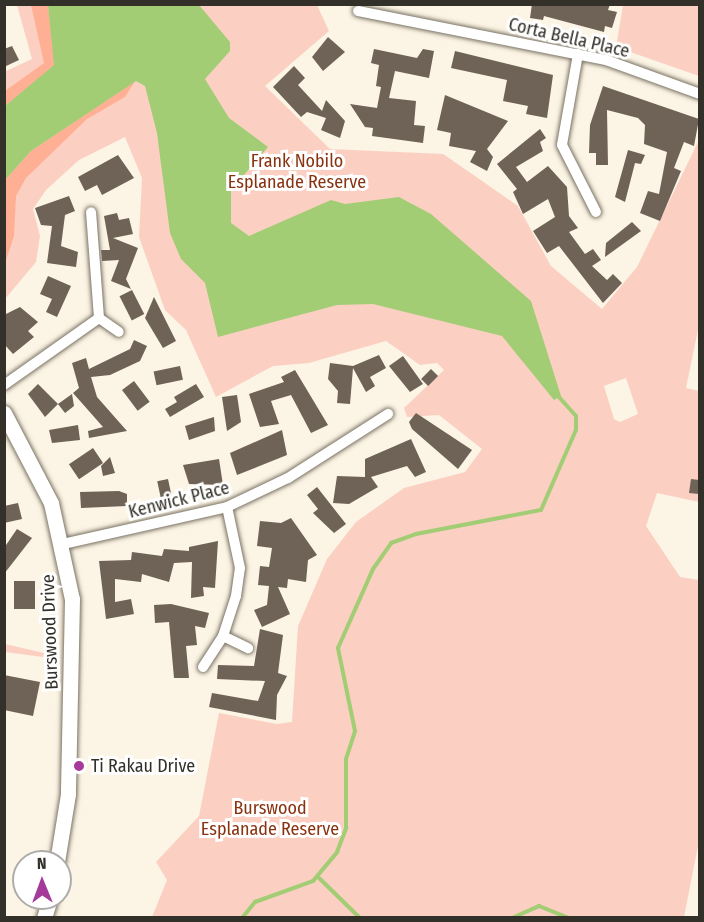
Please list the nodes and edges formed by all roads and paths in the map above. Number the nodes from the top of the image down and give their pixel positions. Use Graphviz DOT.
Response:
graph roads {
  1 [pos="358,11"];
  2 [pos="578,54"];
  3 [pos="699,94"];
  4 [pos="91,212"];
  5 [pos="596,212"];
  6 [pos="99,318"];
  7 [pos="119,332"];
  8 [pos="4,385"];
  9 [pos="4,413"];
  10 [pos="388,414"];
  11 [pos="11,437"];
  12 [pos="227,507"];
  13 [pos="63,544"];
  14 [pos="223,636"];
  15 [pos="248,648"];
  16 [pos="203,667"];
  17 [pos="59,850"];
  1 -- 2 [label="street, Corta Bella Place"];
  2 -- 3 [label="street, Corta Bella Place"];
  2 -- 5 [label="street"];
  4 -- 6 [label="street"];
  6 -- 7 [label="street"];
  6 -- 8 [label="street"];
  9 -- 11 [label="street, Burswood Drive"];
  10 -- 12 [label="street, Kenwick Place"];
  11 -- 13 [label="street, Burswood Drive"];
  12 -- 13 [label="street, Kenwick Place"];
  12 -- 14 [label="street"];
  13 -- 17 [label="street, Burswood Drive"];
  14 -- 15 [label="street"];
  14 -- 16 [label="street"];
}
